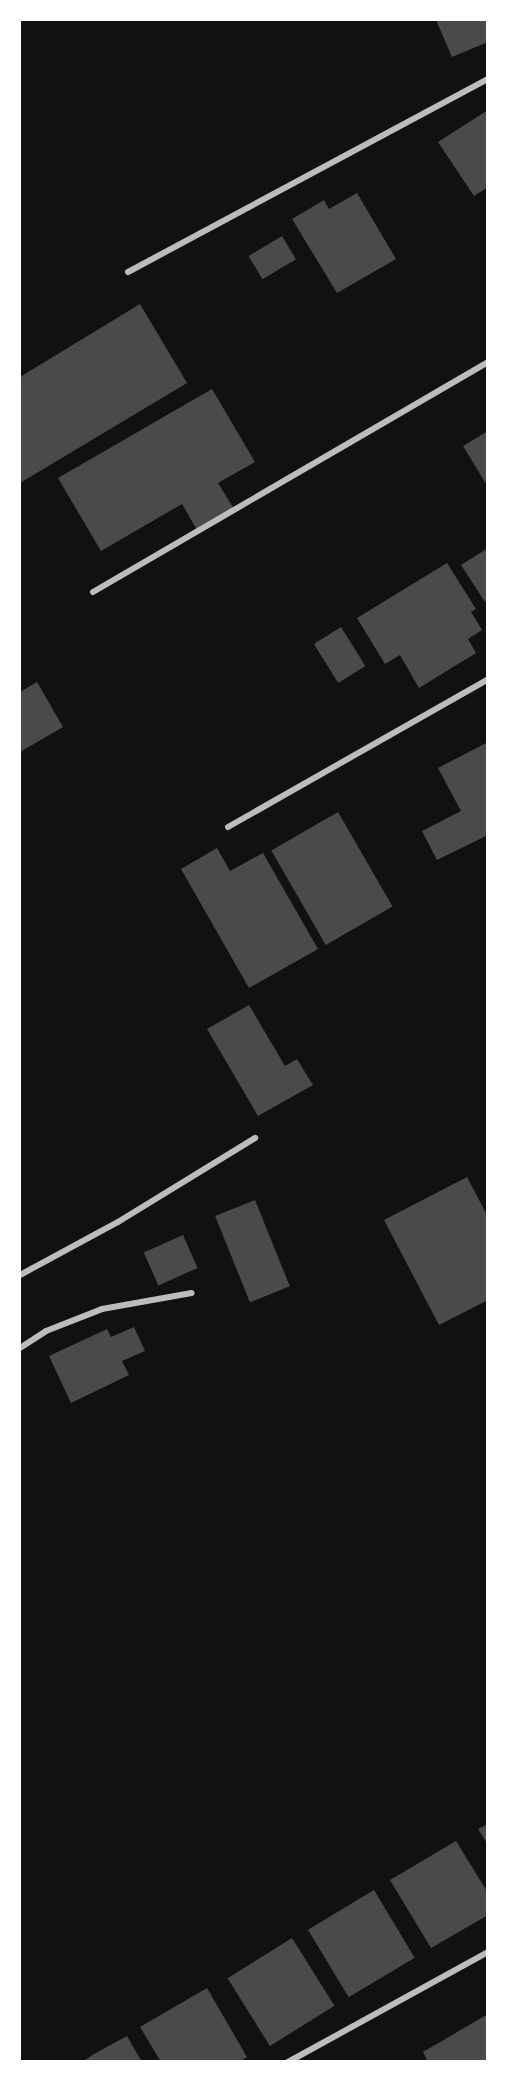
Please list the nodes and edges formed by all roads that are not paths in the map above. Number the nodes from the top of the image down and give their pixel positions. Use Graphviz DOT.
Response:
graph roads {
  1 [pos="488,79"];
  2 [pos="128,272"];
  3 [pos="488,362"];
  4 [pos="93,592"];
  5 [pos="488,679"];
  6 [pos="228,827"];
  7 [pos="255,1138"];
  8 [pos="20,1275"];
  9 [pos="192,1293"];
  10 [pos="20,1348"];
  11 [pos="488,1952"];
  12 [pos="288,2061"];
  1 -- 2 [label="street"];
  3 -- 4 [label="street"];
  5 -- 6 [label="street"];
  7 -- 8 [label="street"];
  9 -- 10 [label="street"];
  11 -- 12 [label="street"];
}
